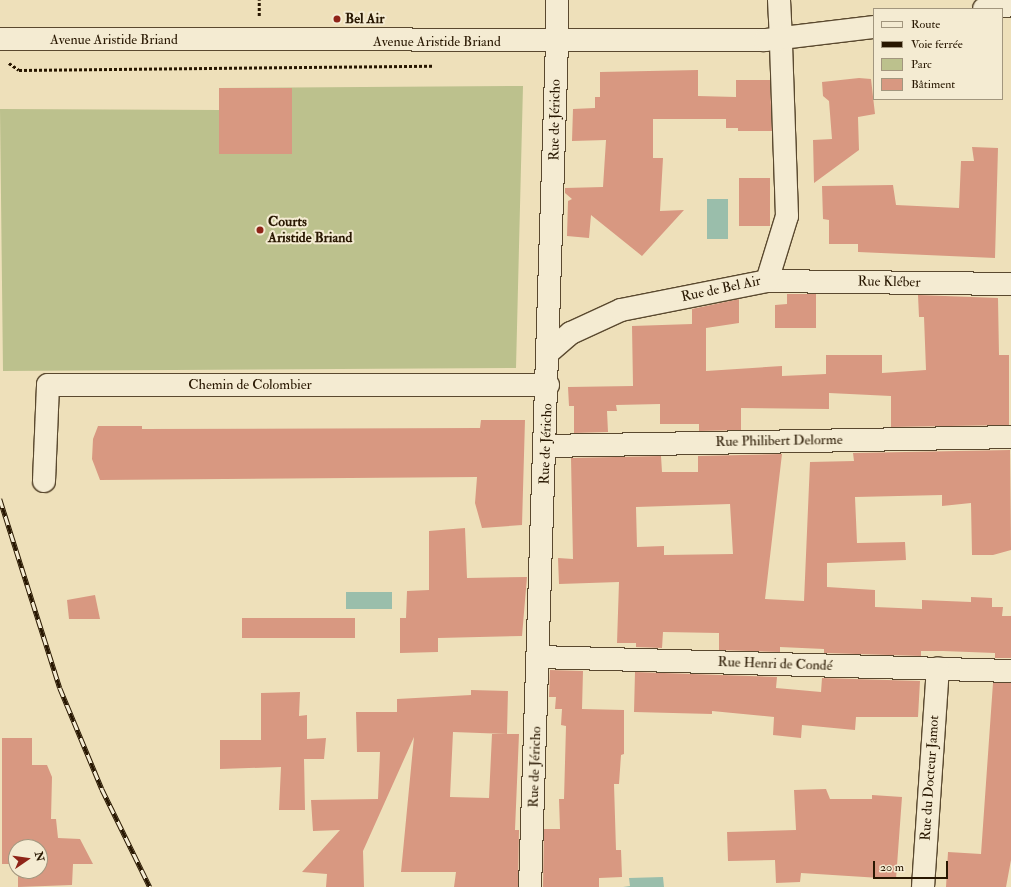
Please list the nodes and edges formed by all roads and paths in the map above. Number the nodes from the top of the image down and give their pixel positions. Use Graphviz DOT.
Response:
graph roads {
  1 [pos="557,0"];
  2 [pos="779,0"];
  3 [pos="1011,5"];
  4 [pos="991,8"];
  5 [pos="873,27"];
  6 [pos="0,39"];
  7 [pos="780,40"];
  8 [pos="556,42"];
  9 [pos="767,281"];
  10 [pos="1011,284"];
  11 [pos="550,351"];
  12 [pos="548,385"];
  13 [pos="1011,436"];
  14 [pos="546,446"];
  15 [pos="44,481"];
  16 [pos="539,657"];
  17 [pos="938,669"];
  18 [pos="1011,671"];
  19 [pos="530,887"];
  20 [pos="922,887"];
  1 -- 8 [label="street, Rue de Jéricho"];
  2 -- 7 [label="street, Rue de Bel Air"];
  3 -- 4 [label="street"];
  5 -- 7 [label="street, Avenue Aristide Briand"];
  6 -- 8 [label="street, Avenue Aristide Briand"];
  7 -- 8 [label="street, Avenue Aristide Briand"];
  7 -- 9 [label="street, Rue de Bel Air"];
  8 -- 11 [label="street, Rue de Jéricho"];
  9 -- 10 [label="street, Rue Kléber"];
  9 -- 11 [label="street, Rue de Bel Air"];
  11 -- 12 [label="street, Rue de Jéricho"];
  12 -- 14 [label="street, Rue de Jéricho"];
  12 -- 15 [label="street, Chemin de Colombier"];
  13 -- 14 [label="street, Rue Philibert Delorme"];
  14 -- 16 [label="street, Rue de Jéricho"];
  16 -- 17 [label="street, Rue Henri de Condé"];
  16 -- 19 [label="street, Rue de Jéricho"];
  17 -- 18 [label="street, Rue Henri de Condé"];
  17 -- 20 [label="street, Rue du Docteur Jamot"];
}
